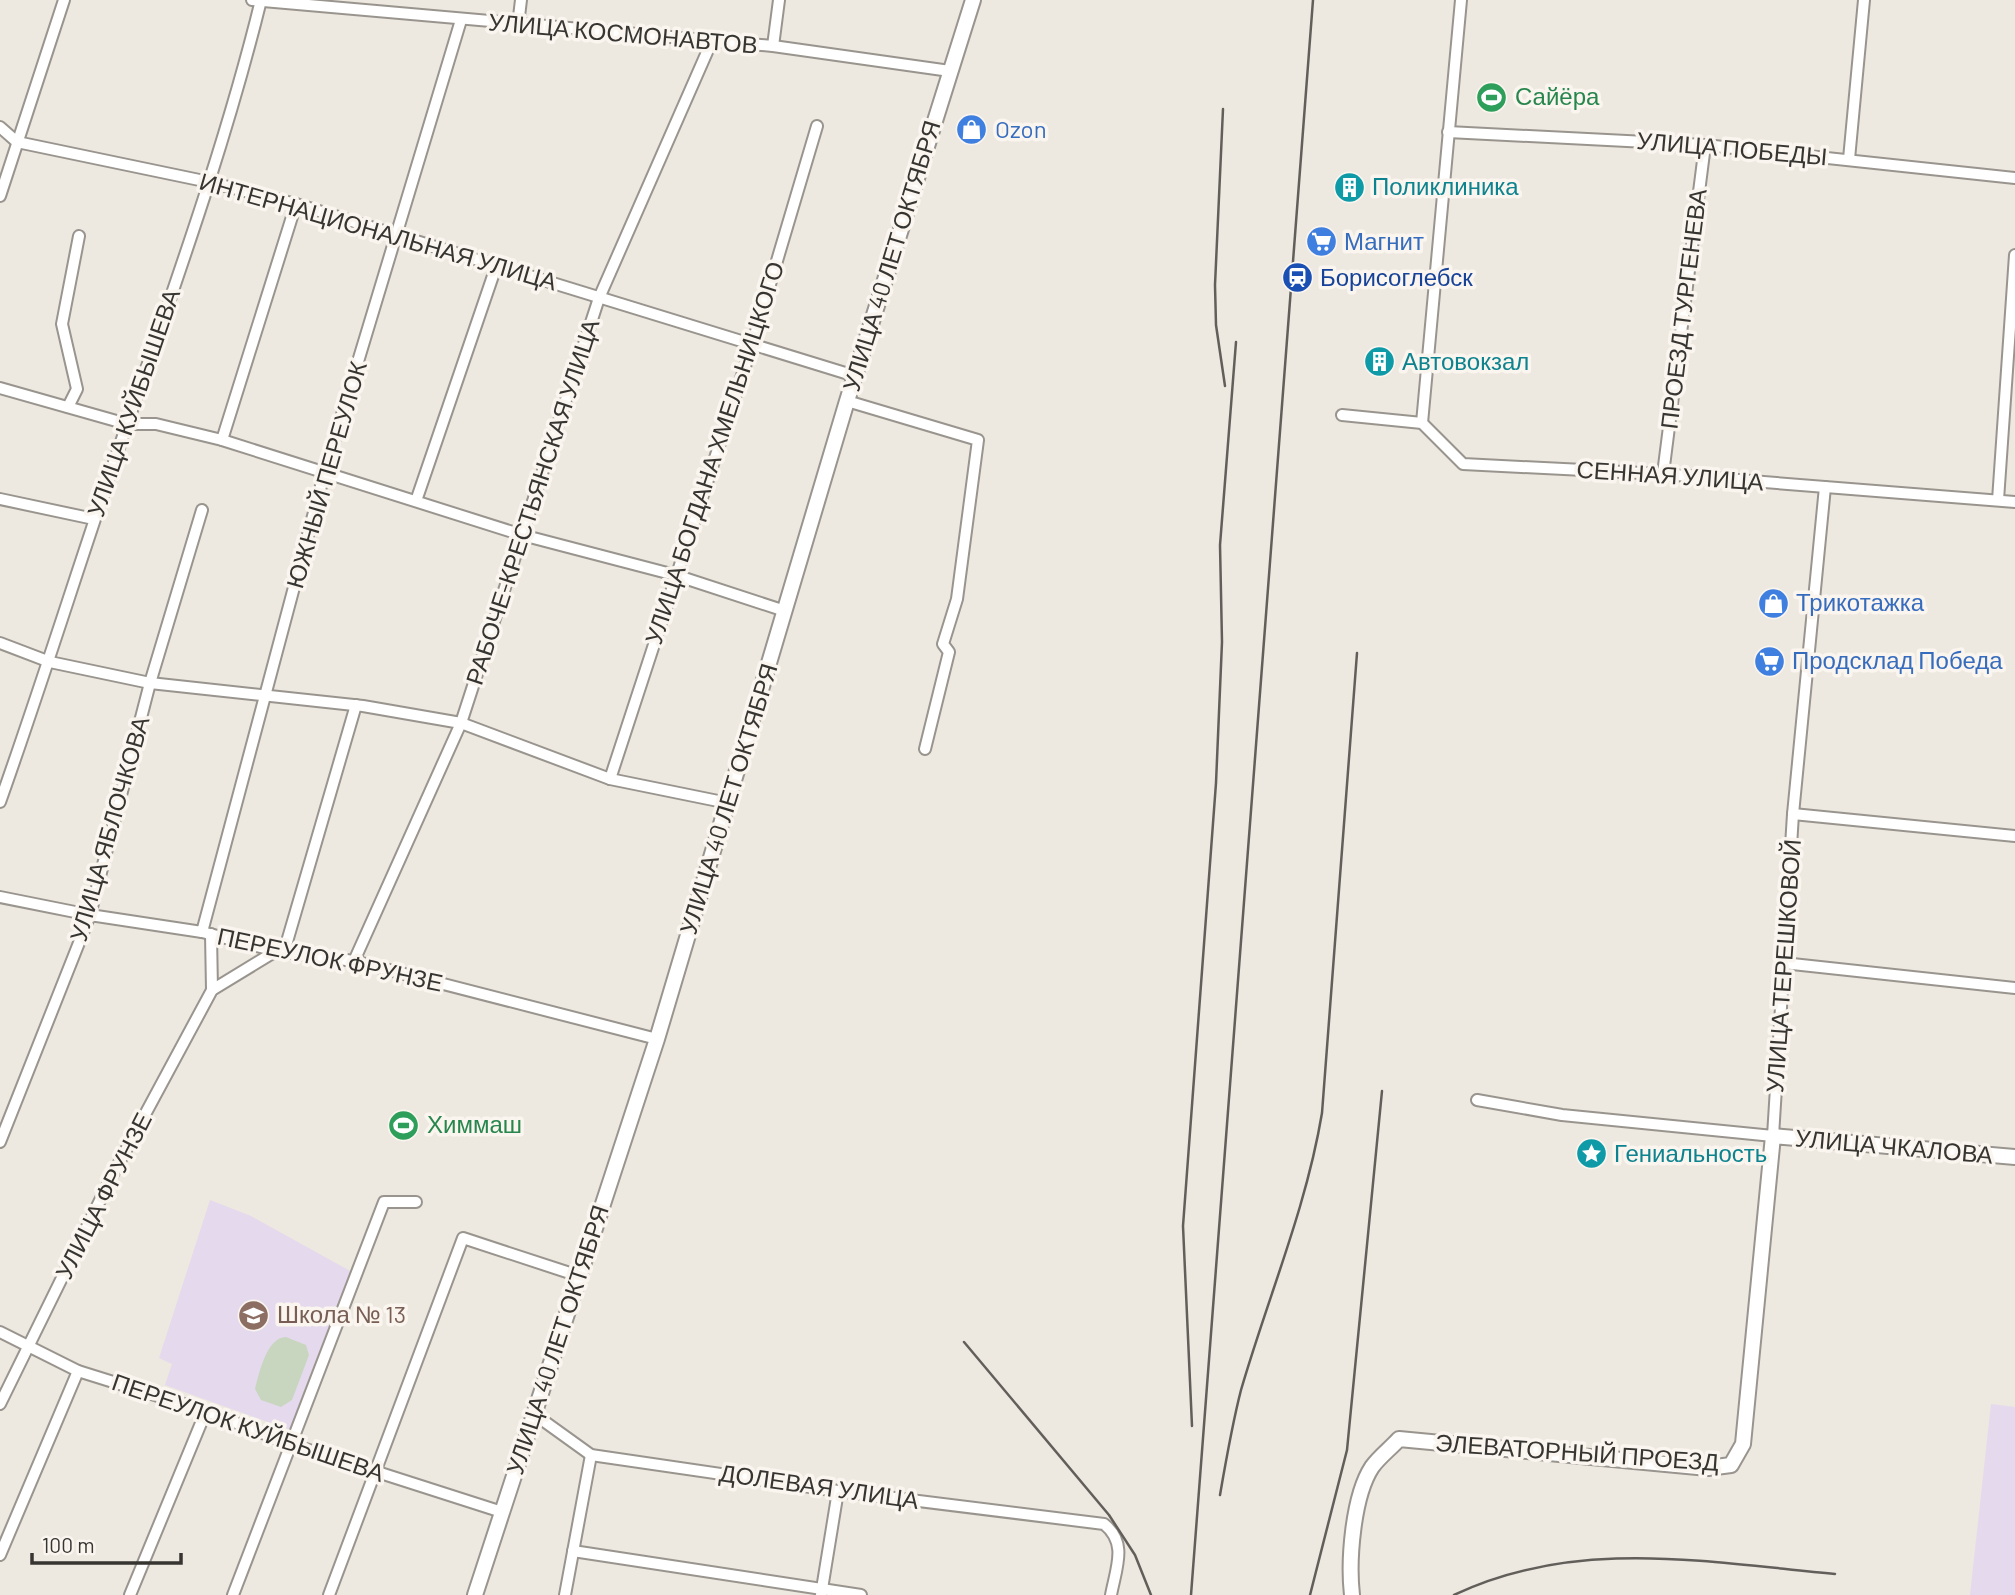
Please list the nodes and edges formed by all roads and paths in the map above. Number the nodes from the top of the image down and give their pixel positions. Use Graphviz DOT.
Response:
graph roads {
  1 [pos="64,0"];
  2 [pos="258,0"];
  3 [pos="521,0"];
  4 [pos="779,0"];
  5 [pos="973,0"];
  6 [pos="1461,0"];
  7 [pos="1864,0"];
  8 [pos="461,20"];
  9 [pos="518,25"];
  10 [pos="710,43"];
  11 [pos="773,46"];
  12 [pos="950,71"];
  13 [pos="817,126"];
  14 [pos="0,127"];
  15 [pos="1448,132"];
  16 [pos="17,142"];
  17 [pos="1705,145"];
  18 [pos="1849,159"];
  19 [pos="2015,177"];
  20 [pos="209,182"];
  21 [pos="0,196"];
  22 [pos="296,204"];
  23 [pos="398,234"];
  24 [pos="79,236"];
  25 [pos="2015,255"];
  26 [pos="497,264"];
  27 [pos="599,298"];
  28 [pos="752,345"];
  29 [pos="855,376"];
  30 [pos="0,388"];
  31 [pos="847,401"];
  32 [pos="68,407"];
  33 [pos="1342,415"];
  34 [pos="1422,423"];
  35 [pos="127,424"];
  36 [pos="222,440"];
  37 [pos="325,471"];
  38 [pos="1663,474"];
  39 [pos="1825,487"];
  40 [pos="0,499"];
  41 [pos="1998,500"];
  42 [pos="416,501"];
  43 [pos="2015,502"];
  44 [pos="202,510"];
  45 [pos="94,519"];
  46 [pos="522,535"];
  47 [pos="675,575"];
  48 [pos="785,611"];
  49 [pos="0,643"];
  50 [pos="50,662"];
  51 [pos="150,683"];
  52 [pos="267,696"];
  53 [pos="356,705"];
  54 [pos="461,723"];
  55 [pos="925,749"];
  56 [pos="610,779"];
  57 [pos="0,802"];
  58 [pos="728,803"];
  59 [pos="1793,814"];
  60 [pos="2015,835"];
  61 [pos="0,897"];
  62 [pos="90,915"];
  63 [pos="206,933"];
  64 [pos="280,951"];
  65 [pos="354,961"];
  66 [pos="1783,963"];
  67 [pos="2015,988"];
  68 [pos="212,990"];
  69 [pos="657,1039"];
  70 [pos="1478,1100"];
  71 [pos="1773,1136"];
  72 [pos="0,1142"];
  73 [pos="2015,1157"];
  74 [pos="416,1202"];
  75 [pos="579,1276"];
  76 [pos="0,1332"];
  77 [pos="29,1348"];
  78 [pos="78,1371"];
  79 [pos="0,1404"];
  80 [pos="206,1411"];
  81 [pos="534,1414"];
  82 [pos="1743,1444"];
  83 [pos="293,1445"];
  84 [pos="591,1455"];
  85 [pos="376,1472"];
  86 [pos="838,1491"];
  87 [pos="502,1512"];
  88 [pos="573,1551"];
  89 [pos="0,1555"];
  90 [pos="822,1592"];
  91 [pos="130,1595"];
  92 [pos="233,1595"];
  93 [pos="330,1595"];
  94 [pos="475,1595"];
  95 [pos="565,1595"];
  96 [pos="861,1595"];
  97 [pos="1111,1595"];
  98 [pos="1352,1595"];
  1 -- 16 [label="street"];
  2 -- 8 [label="street, УЛИЦА КОСМОНАВТОВ"];
  2 -- 20 [label="street, УЛИЦА КУЙБЫШЕВА"];
  3 -- 9 [label="street"];
  4 -- 11 [label="street"];
  5 -- 12 [label="street, УЛИЦА 40 ЛЕТ ОКТЯБРЯ"];
  6 -- 15 [label="street"];
  7 -- 18 [label="street"];
  8 -- 9 [label="street, УЛИЦА КОСМОНАВТОВ"];
  8 -- 23 [label="street, ЮЖНЫЙ ПЕРЕУЛОК"];
  9 -- 10 [label="street, УЛИЦА КОСМОНАВТОВ"];
  10 -- 11 [label="street, УЛИЦА КОСМОНАВТОВ"];
  10 -- 27 [label="street, РАБОЧЕ-КРЕСТЬЯНСКАЯ УЛИЦА"];
  11 -- 12 [label="street, УЛИЦА КОСМОНАВТОВ"];
  12 -- 29 [label="street, УЛИЦА 40 ЛЕТ ОКТЯБРЯ"];
  13 -- 28 [label="street, УЛИЦА БОГДАНА ХМЕЛЬНИЦКОГО"];
  14 -- 16 [label="street"];
  15 -- 17 [label="street, УЛИЦА ПОБЕДЫ"];
  15 -- 34 [label="street"];
  16 -- 20 [label="street, ИНТЕРНАЦИОНАЛЬНАЯ УЛИЦА"];
  16 -- 21 [label="street"];
  17 -- 18 [label="street, УЛИЦА ПОБЕДЫ"];
  17 -- 38 [label="street, ПРОЕЗД ТУРГЕНЕВА"];
  18 -- 19 [label="street, УЛИЦА ПОБЕДЫ"];
  20 -- 22 [label="street, ИНТЕРНАЦИОНАЛЬНАЯ УЛИЦА"];
  20 -- 35 [label="street, УЛИЦА КУЙБЫШЕВА"];
  22 -- 23 [label="street, ИНТЕРНАЦИОНАЛЬНАЯ УЛИЦА"];
  22 -- 36 [label="street"];
  23 -- 26 [label="street, ИНТЕРНАЦИОНАЛЬНАЯ УЛИЦА"];
  23 -- 37 [label="street, ЮЖНЫЙ ПЕРЕУЛОК"];
  24 -- 32 [label="street"];
  25 -- 41 [label="street"];
  26 -- 27 [label="street, ИНТЕРНАЦИОНАЛЬНАЯ УЛИЦА"];
  26 -- 42 [label="street"];
  27 -- 28 [label="street, ИНТЕРНАЦИОНАЛЬНАЯ УЛИЦА"];
  27 -- 46 [label="street, РАБОЧЕ-КРЕСТЬЯНСКАЯ УЛИЦА"];
  28 -- 29 [label="street, ИНТЕРНАЦИОНАЛЬНАЯ УЛИЦА"];
  28 -- 47 [label="street, УЛИЦА БОГДАНА ХМЕЛЬНИЦКОГО"];
  29 -- 31 [label="street, УЛИЦА 40 ЛЕТ ОКТЯБРЯ"];
  30 -- 32 [label="street"];
  31 -- 48 [label="street, УЛИЦА 40 ЛЕТ ОКТЯБРЯ"];
  31 -- 55 [label="street"];
  32 -- 35 [label="street"];
  33 -- 34 [label="street"];
  34 -- 38 [label="street, СЕННАЯ УЛИЦА"];
  35 -- 36 [label="street"];
  35 -- 45 [label="street, УЛИЦА КУЙБЫШЕВА"];
  36 -- 37 [label="street"];
  37 -- 42 [label="street"];
  37 -- 52 [label="street, ЮЖНЫЙ ПЕРЕУЛОК"];
  38 -- 39 [label="street, СЕННАЯ УЛИЦА"];
  39 -- 41 [label="street, СЕННАЯ УЛИЦА"];
  39 -- 59 [label="street, УЛИЦА ТЕРЕШКОВОЙ"];
  40 -- 45 [label="street"];
  41 -- 43 [label="street, СЕННАЯ УЛИЦА"];
  42 -- 46 [label="street"];
  44 -- 51 [label="street, УЛИЦА ЯБЛОЧКОВА"];
  45 -- 50 [label="street, УЛИЦА КУЙБЫШЕВА"];
  46 -- 47 [label="street"];
  46 -- 54 [label="street, РАБОЧЕ-КРЕСТЬЯНСКАЯ УЛИЦА"];
  47 -- 48 [label="street"];
  47 -- 56 [label="street, УЛИЦА БОГДАНА ХМЕЛЬНИЦКОГО"];
  48 -- 58 [label="street, УЛИЦА 40 ЛЕТ ОКТЯБРЯ"];
  49 -- 50 [label="street"];
  50 -- 51 [label="street"];
  50 -- 57 [label="street, УЛИЦА КУЙБЫШЕВА"];
  51 -- 52 [label="street"];
  51 -- 62 [label="street, УЛИЦА ЯБЛОЧКОВА"];
  52 -- 53 [label="street"];
  52 -- 63 [label="street, ЮЖНЫЙ ПЕРЕУЛОК"];
  53 -- 54 [label="street"];
  53 -- 64 [label="street"];
  54 -- 56 [label="street"];
  54 -- 65 [label="street, РАБОЧЕ-КРЕСТЬЯНСКАЯ УЛИЦА"];
  56 -- 58 [label="street"];
  58 -- 69 [label="street, УЛИЦА 40 ЛЕТ ОКТЯБРЯ"];
  59 -- 60 [label="street"];
  59 -- 66 [label="street, УЛИЦА ТЕРЕШКОВОЙ"];
  61 -- 62 [label="street, ПЕРЕУЛОК ФРУНЗЕ"];
  62 -- 63 [label="street, ПЕРЕУЛОК ФРУНЗЕ"];
  62 -- 72 [label="street, УЛИЦА ЯБЛОЧКОВА"];
  63 -- 64 [label="street, ПЕРЕУЛОК ФРУНЗЕ"];
  63 -- 68 [label="street, УЛИЦА ФРУНЗЕ"];
  64 -- 65 [label="street, ПЕРЕУЛОК ФРУНЗЕ"];
  64 -- 68 [label="street"];
  65 -- 69 [label="street, ПЕРЕУЛОК ФРУНЗЕ"];
  66 -- 67 [label="street"];
  66 -- 71 [label="street, УЛИЦА ТЕРЕШКОВОЙ"];
  68 -- 77 [label="street, УЛИЦА ФРУНЗЕ"];
  69 -- 75 [label="street, УЛИЦА 40 ЛЕТ ОКТЯБРЯ"];
  70 -- 71 [label="street"];
  71 -- 73 [label="street, УЛИЦА ЧКАЛОВА"];
  71 -- 82 [label="street, УЛИЦА ТЕРЕШКОВОЙ"];
  74 -- 83 [label="street"];
  75 -- 81 [label="street, УЛИЦА 40 ЛЕТ ОКТЯБРЯ"];
  75 -- 85 [label="street"];
  76 -- 77 [label="street, ПЕРЕУЛОК КУЙБЫШЕВА"];
  77 -- 78 [label="street, ПЕРЕУЛОК КУЙБЫШЕВА"];
  77 -- 79 [label="street, УЛИЦА ФРУНЗЕ"];
  78 -- 80 [label="street, ПЕРЕУЛОК КУЙБЫШЕВА"];
  78 -- 89 [label="street"];
  80 -- 83 [label="street, ПЕРЕУЛОК КУЙБЫШЕВА"];
  80 -- 91 [label="street"];
  81 -- 84 [label="street, ДОЛЕВАЯ УЛИЦА"];
  81 -- 87 [label="street, УЛИЦА 40 ЛЕТ ОКТЯБРЯ"];
  82 -- 98 [label="street, ЭЛЕВАТОРНЫЙ ПРОЕЗД"];
  83 -- 85 [label="street, ПЕРЕУЛОК КУЙБЫШЕВА"];
  83 -- 92 [label="street"];
  84 -- 86 [label="street, ДОЛЕВАЯ УЛИЦА"];
  84 -- 88 [label="street"];
  85 -- 87 [label="street, ПЕРЕУЛОК КУЙБЫШЕВА"];
  85 -- 93 [label="street"];
  86 -- 90 [label="street"];
  86 -- 97 [label="street, ДОЛЕВАЯ УЛИЦА"];
  87 -- 94 [label="street, УЛИЦА 40 ЛЕТ ОКТЯБРЯ"];
  88 -- 90 [label="street"];
  88 -- 95 [label="street"];
  90 -- 96 [label="street"];
}
